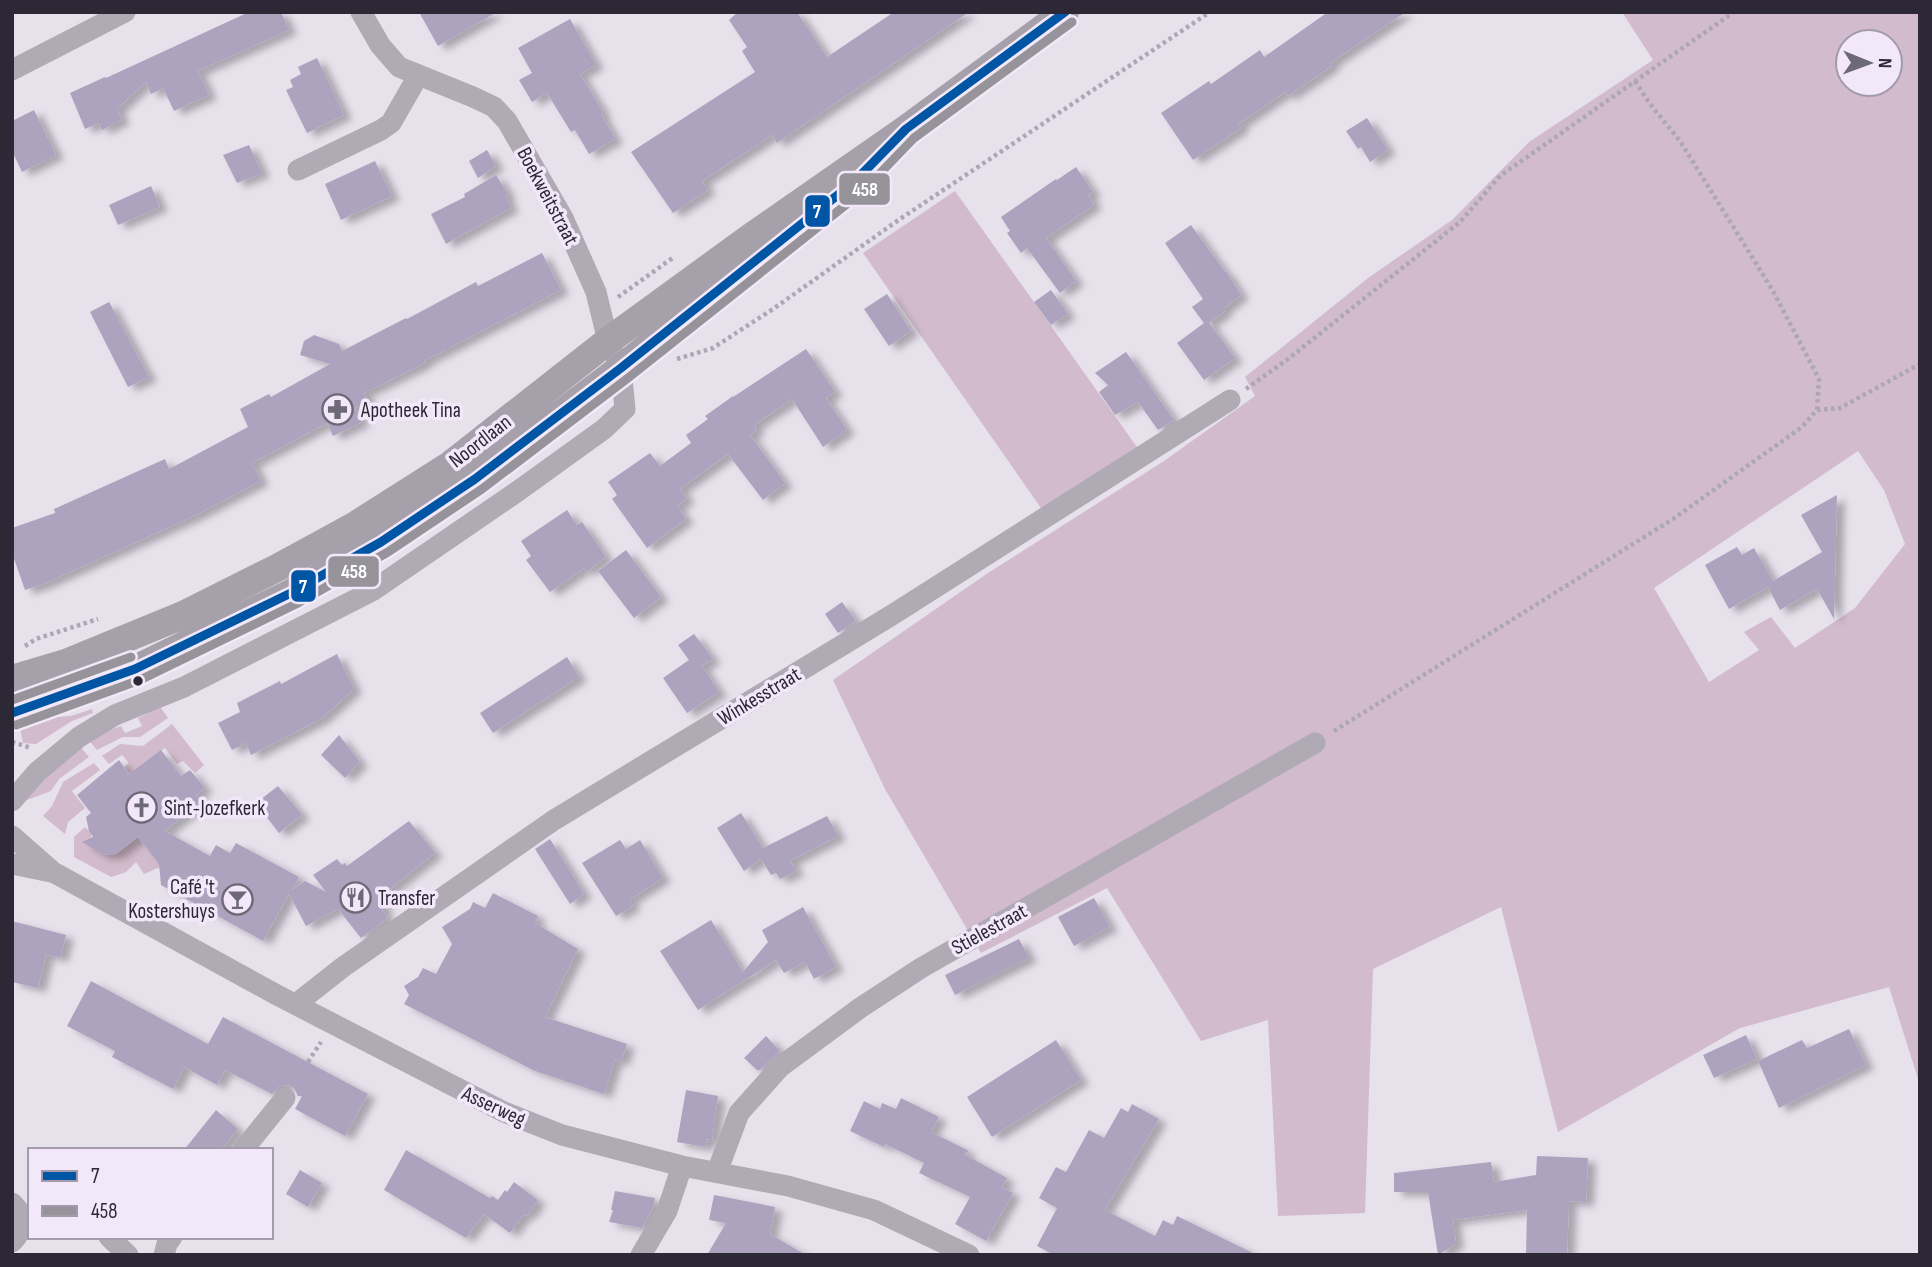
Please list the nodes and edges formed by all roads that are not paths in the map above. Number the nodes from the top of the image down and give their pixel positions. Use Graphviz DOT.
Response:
graph roads {
  1 [pos="125,12"];
  2 [pos="361,12"];
  3 [pos="1065,12"];
  4 [pos="12,70"];
  5 [pos="418,76"];
  6 [pos="906,129"];
  7 [pos="298,170"];
  8 [pos="608,341"];
  9 [pos="621,368"];
  10 [pos="1230,400"];
  11 [pos="12,679"];
  12 [pos="12,713"];
  13 [pos="1315,743"];
  14 [pos="12,801"];
  15 [pos="15,851"];
  16 [pos="296,1004"];
  17 [pos="285,1098"];
  18 [pos="245,1148"];
  19 [pos="682,1166"];
  20 [pos="717,1172"];
  21 [pos="12,1203"];
  22 [pos="111,1239"];
  23 [pos="171,1239"];
  24 [pos="12,1242"];
  25 [pos="128,1255"];
  26 [pos="164,1255"];
  27 [pos="641,1255"];
  28 [pos="969,1255"];
  1 -- 4 [label="street"];
  2 -- 5 [label="street, Boekweitstraat"];
  3 -- 6 [label="main road, Noordlaan"];
  5 -- 7 [label="street"];
  5 -- 8 [label="street, Boekweitstraat"];
  6 -- 8 [label="main road, Noordlaan"];
  6 -- 9 [label="main road, Noordlaan"];
  8 -- 9 [label="street, Boekweitstraat"];
  8 -- 11 [label="main road, Noordlaan"];
  9 -- 12 [label="main road, Noordlaan"];
  9 -- 14 [label="street"];
  10 -- 16 [label="street, Winkesstraat"];
  13 -- 20 [label="street, Stielestraat"];
  15 -- 16 [label="street, Asserweg"];
  16 -- 19 [label="street, Asserweg"];
  17 -- 18 [label="street"];
  19 -- 20 [label="street, Asserweg"];
  19 -- 27 [label="street"];
  20 -- 28 [label="street, Asserweg"];
  21 -- 24 [label="street"];
  22 -- 25 [label="street"];
  23 -- 26 [label="street"];
}
